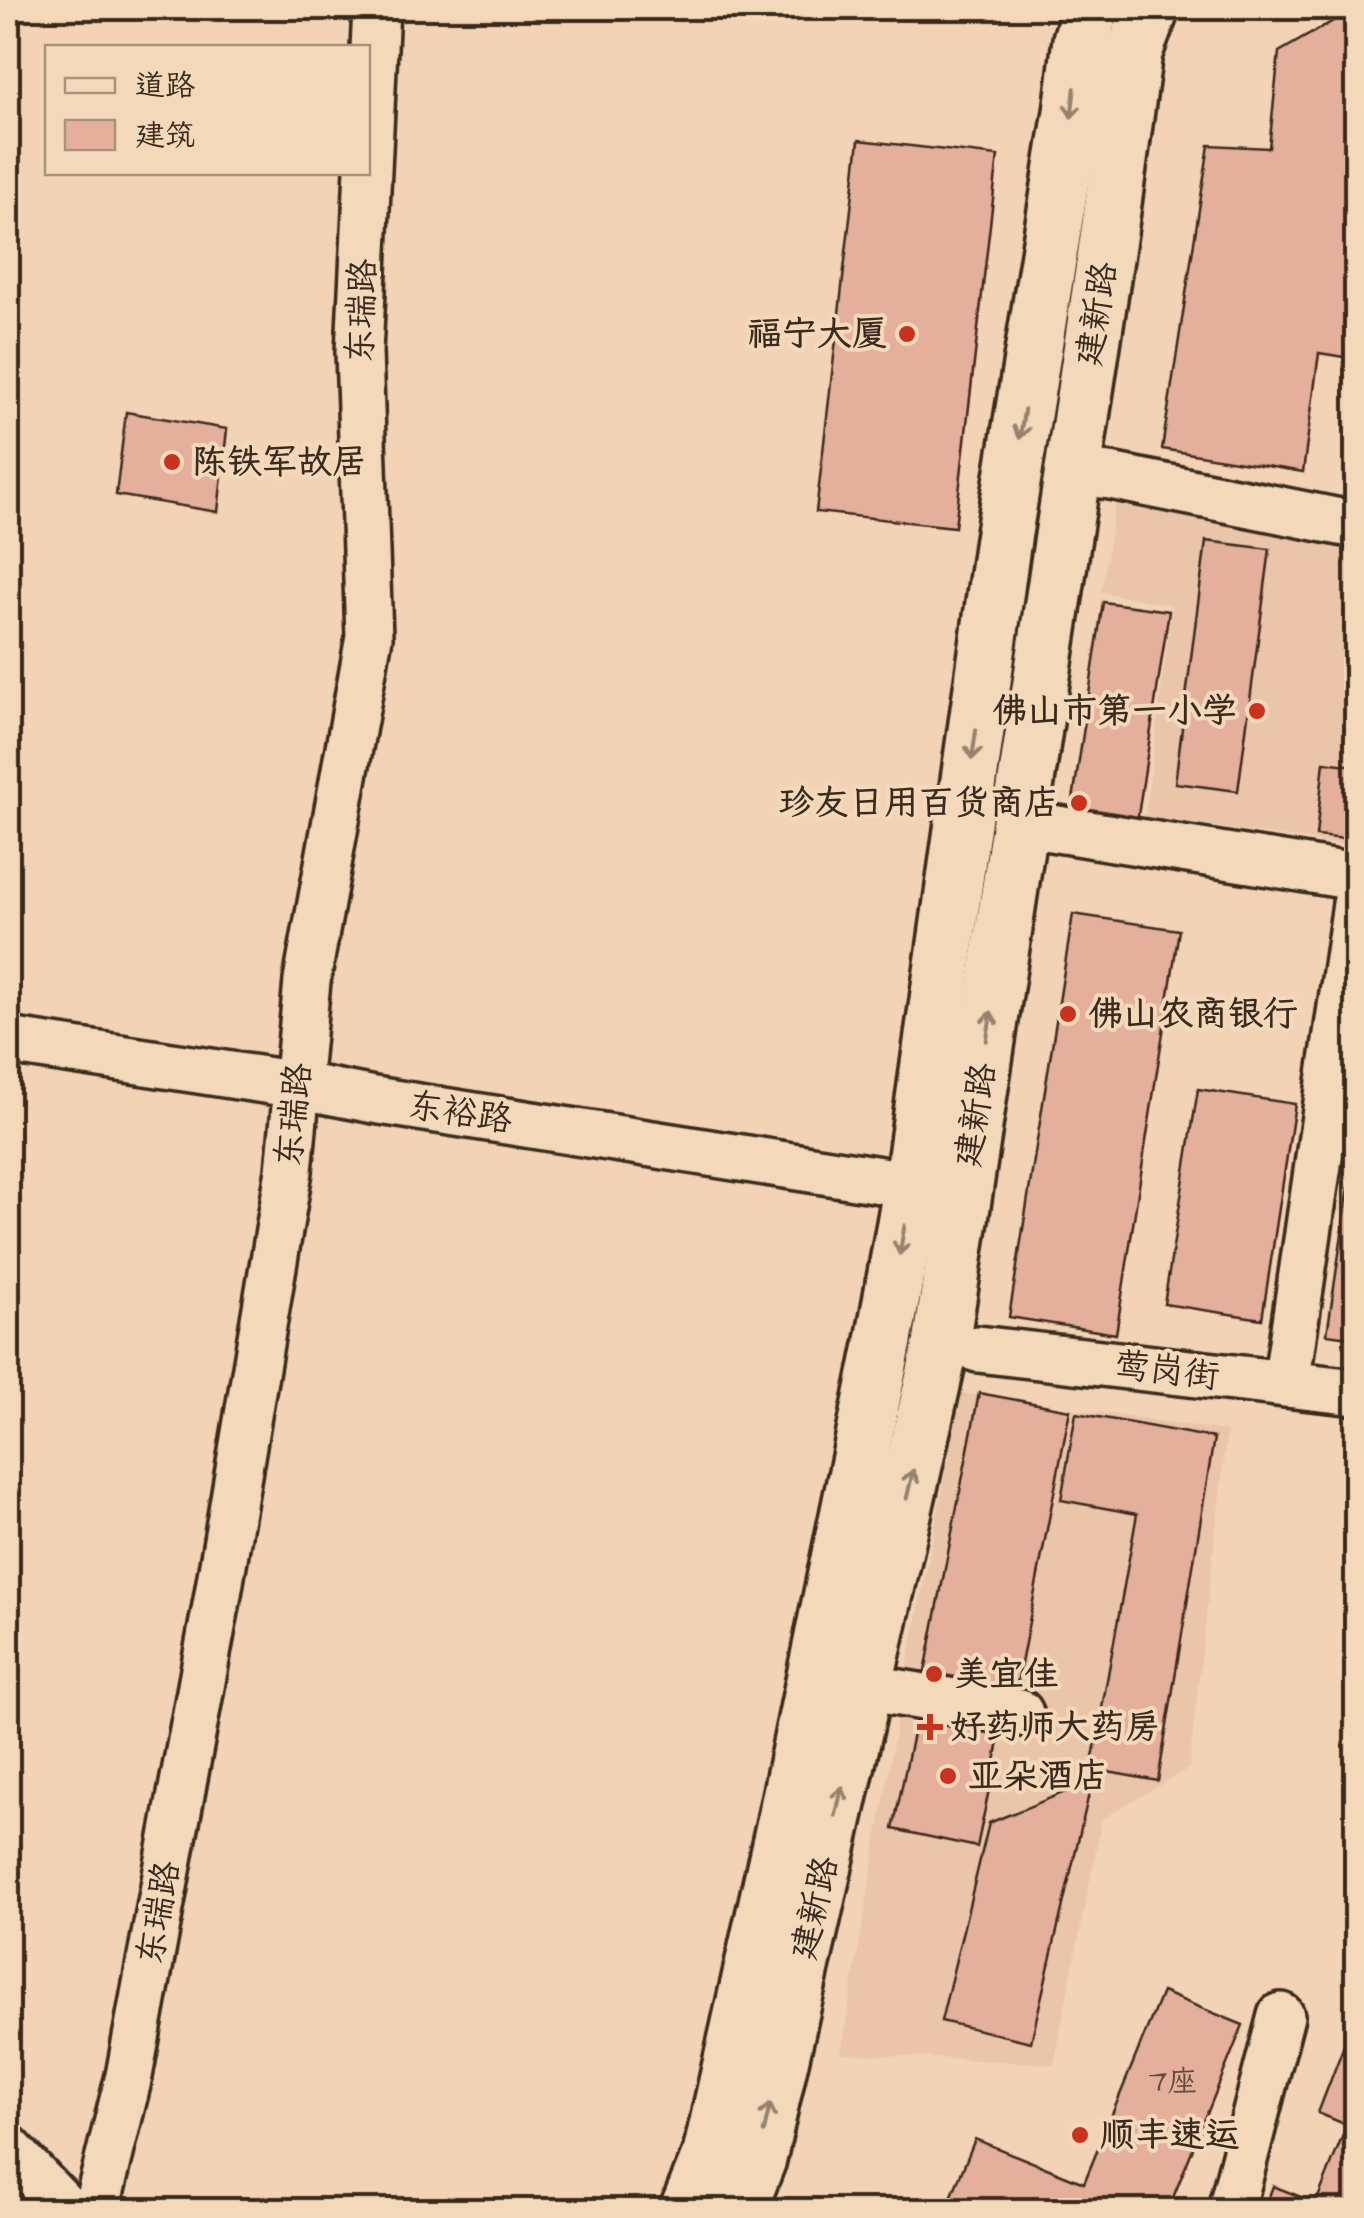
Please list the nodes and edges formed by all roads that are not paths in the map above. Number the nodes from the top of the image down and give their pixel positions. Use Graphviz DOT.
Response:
graph roads {
  1 [pos="376,8"];
  2 [pos="1091,8"];
  3 [pos="1151,8"];
  4 [pos="370,129"];
  5 [pos="368,175"];
  6 [pos="1072,472"];
  7 [pos="1350,524"];
  8 [pos="1020,823"];
  9 [pos="1356,877"];
  10 [pos="1356,904"];
  11 [pos="8,1041"];
  12 [pos="297,1085"];
  13 [pos="912,1185"];
  14 [pos="978,1349"];
  15 [pos="1286,1384"];
  16 [pos="1356,1392"];
  17 [pos="864,1687"];
  18 [pos="1020,1713"];
  19 [pos="1281,2016"];
  20 [pos="8,2148"];
  21 [pos="66,2210"];
  22 [pos="96,2210"];
  23 [pos="688,2210"];
  24 [pos="738,2210"];
  25 [pos="1231,2210"];
  1 -- 4 [label="street, 东瑞路"];
  2 -- 13 [label="main road, 建新路, one-way"];
  3 -- 6 [label="main road, 建新路"];
  5 -- 12 [label="street, 东瑞路"];
  6 -- 7 [label="street"];
  6 -- 8 [label="main road, 建新路"];
  8 -- 9 [label="street"];
  17 -- 8 [label="main road, 建新路, one-way"];
  10 -- 15 [label="street"];
  11 -- 12 [label="street, 东裕路"];
  12 -- 13 [label="street, 东裕路"];
  12 -- 22 [label="street, 东瑞路"];
  13 -- 23 [label="main road, 建新路, one-way"];
  14 -- 15 [label="street, 莺岗街"];
  15 -- 16 [label="street, 莺岗街"];
  17 -- 18 [label="street"];
  24 -- 17 [label="main road, 建新路, one-way"];
  19 -- 25 [label="street"];
  20 -- 21 [label="street"];
}
